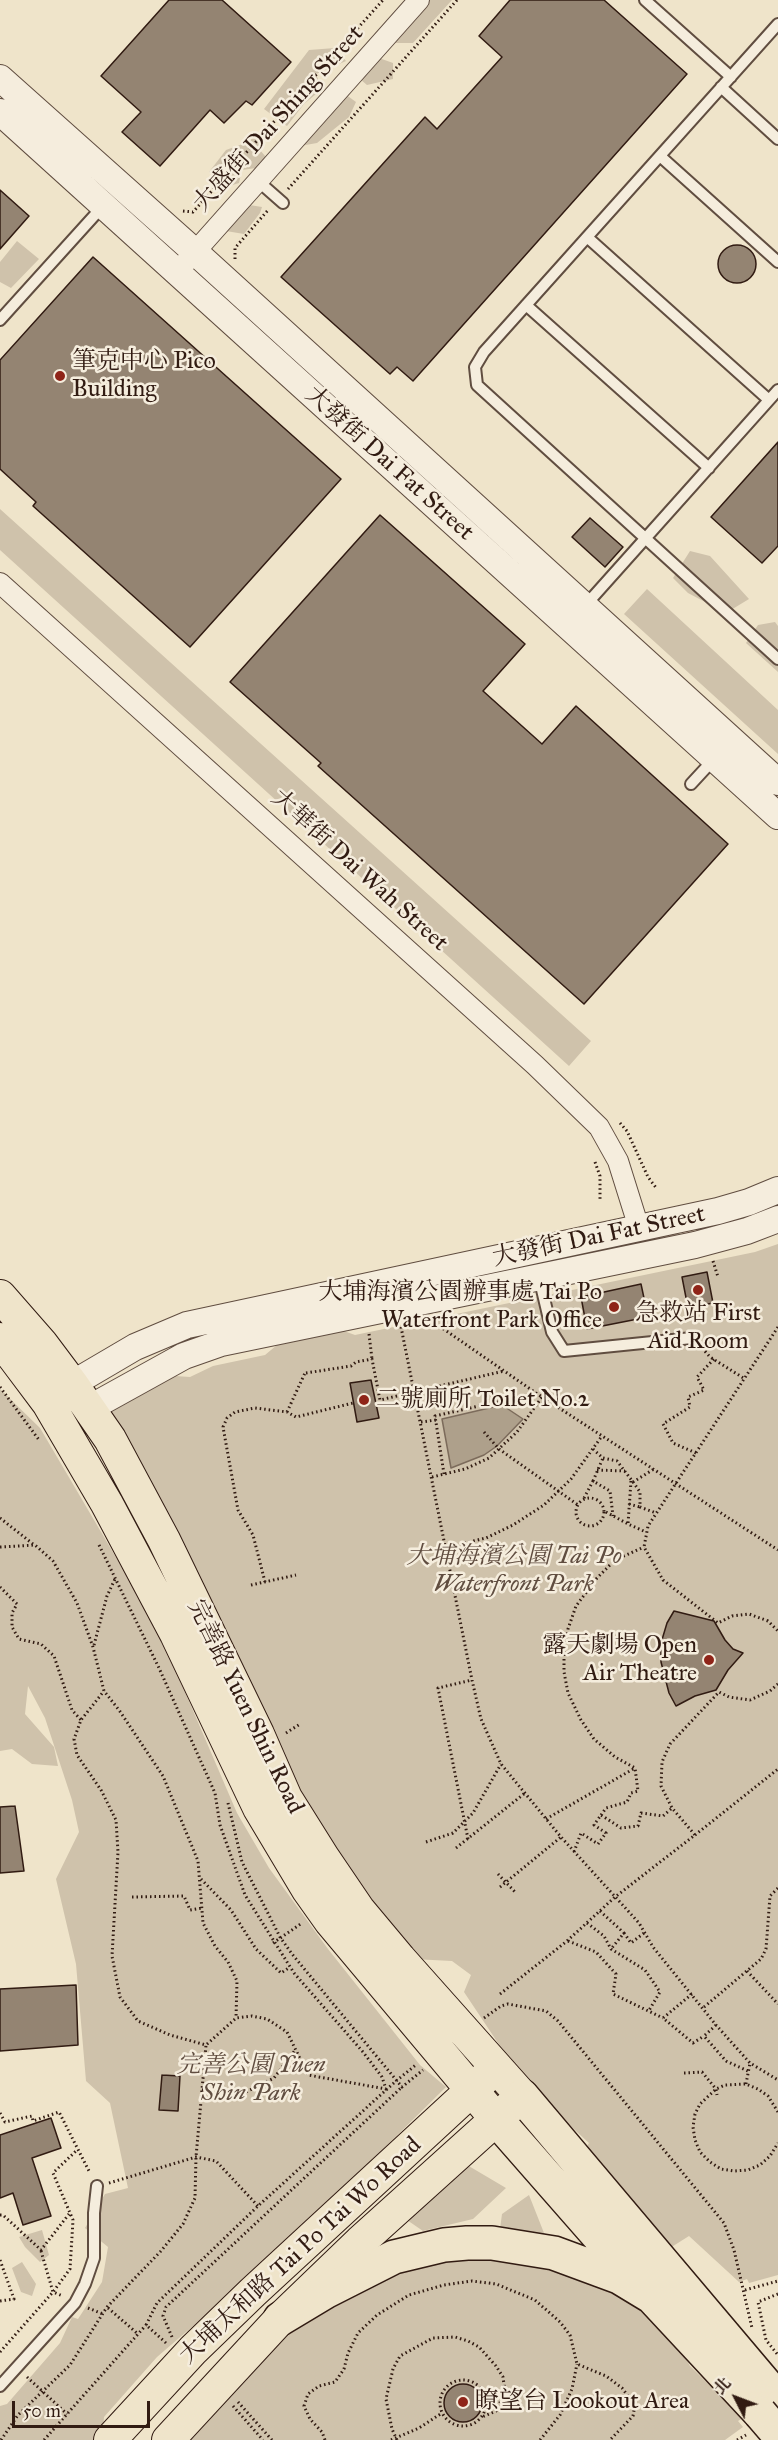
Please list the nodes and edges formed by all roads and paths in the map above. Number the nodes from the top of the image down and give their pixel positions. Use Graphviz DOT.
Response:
graph roads {
  1 [pos="383,0"];
  2 [pos="419,0"];
  3 [pos="457,0"];
  4 [pos="645,0"];
  5 [pos="778,24"];
  6 [pos="730,77"];
  7 [pos="0,78"];
  8 [pos="721,87"];
  9 [pos="0,112"];
  10 [pos="778,139"];
  11 [pos="660,156"];
  12 [pos="258,181"];
  13 [pos="280,201"];
  14 [pos="104,206"];
  15 [pos="182,211"];
  16 [pos="587,237"];
  17 [pos="195,252"];
  18 [pos="235,260"];
  19 [pos="778,262"];
  20 [pos="177,272"];
  21 [pos="526,305"];
  22 [pos="0,320"];
  23 [pos="778,390"];
  24 [pos="769,400"];
  25 [pos="709,468"];
  26 [pos="646,538"];
  27 [pos="0,583"];
  28 [pos="576,616"];
  29 [pos="778,660"];
  30 [pos="715,758"];
  31 [pos="778,782"];
  32 [pos="691,784"];
  33 [pos="778,816"];
  34 [pos="778,1190"];
  35 [pos="778,1219"];
  36 [pos="639,1228"];
  37 [pos="712,1256"];
  38 [pos="538,1277"];
  39 [pos="718,1277"];
  40 [pos="0,1296"];
  41 [pos="424,1315"];
  42 [pos="399,1320"];
  43 [pos="368,1327"];
  44 [pos="778,1327"];
  45 [pos="692,1338"];
  46 [pos="0,1339"];
  47 [pos="372,1359"];
  48 [pos="714,1359"];
  49 [pos="504,1371"];
  50 [pos="744,1379"];
  51 [pos="0,1387"];
  52 [pos="415,1391"];
  53 [pos="536,1393"];
  54 [pos="542,1397"];
  55 [pos="353,1403"];
  56 [pos="286,1412"];
  57 [pos="66,1414"];
  58 [pos="436,1420"];
  59 [pos="421,1422"];
  60 [pos="484,1432"];
  61 [pos="602,1436"];
  62 [pos="499,1449"];
  63 [pos="593,1449"];
  64 [pos="696,1453"];
  65 [pos="603,1458"];
  66 [pos="597,1470"];
  67 [pos="654,1470"];
  68 [pos="625,1471"];
  69 [pos="444,1474"];
  70 [pos="432,1477"];
  71 [pos="593,1481"];
  72 [pos="632,1481"];
  73 [pos="676,1484"];
  74 [pos="559,1491"];
  75 [pos="584,1499"];
  76 [pos="629,1504"];
  77 [pos="578,1505"];
  78 [pos="640,1507"];
  79 [pos="605,1511"];
  80 [pos="656,1513"];
  81 [pos="613,1516"];
  82 [pos="0,1518"];
  83 [pos="628,1524"];
  84 [pos="647,1532"];
  85 [pos="96,1541"];
  86 [pos="34,1545"];
  87 [pos="0,1547"];
  88 [pos="447,1547"];
  89 [pos="644,1547"];
  90 [pos="778,1550"];
  91 [pos="296,1575"];
  92 [pos="115,1579"];
  93 [pos="264,1582"];
  94 [pos="251,1585"];
  95 [pos="0,1587"];
  96 [pos="778,1631"];
  97 [pos="93,1647"];
  98 [pos="472,1680"];
  99 [pos="778,1683"];
  100 [pos="104,1691"];
  101 [pos="81,1720"];
  102 [pos="300,1724"];
  103 [pos="286,1733"];
  104 [pos="501,1764"];
  105 [pos="635,1768"];
  106 [pos="778,1769"];
  107 [pos="525,1793"];
  108 [pos="672,1808"];
  109 [pos="600,1815"];
  110 [pos="546,1819"];
  111 [pos="464,1822"];
  112 [pos="695,1836"];
  113 [pos="561,1837"];
  114 [pos="468,1839"];
  115 [pos="426,1842"];
  116 [pos="456,1848"];
  117 [pos="574,1852"];
  118 [pos="498,1874"];
  119 [pos="199,1878"];
  120 [pos="507,1882"];
  121 [pos="500,1887"];
  122 [pos="778,1888"];
  123 [pos="516,1893"];
  124 [pos="132,1897"];
  125 [pos="615,1897"];
  126 [pos="202,1908"];
  127 [pos="600,1911"];
  128 [pos="587,1923"];
  129 [pos="301,1924"];
  130 [pos="624,1933"];
  131 [pos="644,1933"];
  132 [pos="567,1941"];
  133 [pos="273,1943"];
  134 [pos="611,1949"];
  135 [pos="290,1967"];
  136 [pos="747,1971"];
  137 [pos="500,1994"];
  138 [pos="692,1994"];
  139 [pos="778,2004"];
  140 [pos="703,2008"];
  141 [pos="648,2012"];
  142 [pos="236,2018"];
  143 [pos="663,2018"];
  144 [pos="482,2020"];
  145 [pos="716,2025"];
  146 [pos="704,2036"];
  147 [pos="206,2044"];
  148 [pos="296,2049"];
  149 [pos="424,2059"];
  150 [pos="750,2063"];
  151 [pos="496,2068"];
  152 [pos="748,2072"];
  153 [pos="684,2073"];
  154 [pos="778,2079"];
  155 [pos="746,2084"];
  156 [pos="402,2087"];
  157 [pos="202,2089"];
  158 [pos="386,2089"];
  159 [pos="716,2089"];
  160 [pos="471,2091"];
  161 [pos="717,2095"];
  162 [pos="522,2096"];
  163 [pos="778,2112"];
  164 [pos="0,2113"];
  165 [pos="496,2119"];
  166 [pos="778,2143"];
  167 [pos="78,2150"];
  168 [pos="196,2157"];
  169 [pos="97,2186"];
  170 [pos="258,2206"];
  171 [pos="70,2213"];
  172 [pos="0,2215"];
  173 [pos="41,2250"];
  174 [pos="0,2260"];
  175 [pos="778,2281"];
  176 [pos="53,2292"];
  177 [pos="778,2294"];
  178 [pos="652,2297"];
  179 [pos="0,2301"];
  180 [pos="107,2307"];
  181 [pos="280,2319"];
  182 [pos="146,2325"];
  183 [pos="138,2334"];
  184 [pos="173,2340"];
  185 [pos="169,2345"];
  186 [pos="0,2352"];
  187 [pos="778,2355"];
  188 [pos="577,2364"];
  189 [pos="0,2386"];
  190 [pos="236,2401"];
  191 [pos="57,2405"];
  192 [pos="232,2406"];
  193 [pos="442,2413"];
  194 [pos="67,2414"];
  195 [pos="772,2415"];
  196 [pos="482,2417"];
  197 [pos="395,2439"];
  198 [pos="1,2440"];
  199 [pos="44,2440"];
  200 [pos="110,2440"];
  201 [pos="168,2440"];
  202 [pos="263,2440"];
  203 [pos="272,2440"];
  204 [pos="325,2440"];
  205 [pos="540,2440"];
  206 [pos="610,2440"];
  1 -- 15 [label="path"];
  2 -- 12 [label="street, 大盛街 Dai Shing Street"];
  3 -- 13 [label="path"];
  4 -- 6 [label="lane"];
  5 -- 6 [label="lane"];
  6 -- 8 [label="lane"];
  7 -- 17 [label="street, 大發街 Dai Fat Street"];
  8 -- 10 [label="lane"];
  8 -- 11 [label="lane"];
  9 -- 14 [label="street, 大發街 Dai Fat Street"];
  11 -- 16 [label="lane"];
  11 -- 19 [label="lane"];
  12 -- 13 [label="lane"];
  12 -- 17 [label="street, 大盛街 Dai Shing Street"];
  13 -- 18 [label="path"];
  14 -- 20 [label="street, 大發街 Dai Fat Street"];
  14 -- 22 [label="lane"];
  16 -- 21 [label="lane"];
  16 -- 24 [label="lane"];
  17 -- 20 [label="street, 大盛街 Dai Shing Street"];
  17 -- 28 [label="street, 大發街 Dai Fat Street"];
  20 -- 28 [label="street, 大發街 Dai Fat Street"];
  21 -- 25 [label="lane"];
  21 -- 26 [label="lane"];
  23 -- 24 [label="lane"];
  24 -- 25 [label="lane"];
  25 -- 26 [label="lane"];
  26 -- 28 [label="lane"];
  26 -- 29 [label="lane"];
  27 -- 36 [label="street, 大華街 Dai Wah Street"];
  28 -- 30 [label="street, 大發街 Dai Fat Street"];
  28 -- 31 [label="street, 大發街 Dai Fat Street"];
  30 -- 32 [label="lane"];
  30 -- 33 [label="street, 大發街 Dai Fat Street"];
  34 -- 36 [label="street, 大發街 Dai Fat Street"];
  35 -- 38 [label="street, 大發街 Dai Fat Street"];
  36 -- 57 [label="street, 大發街 Dai Fat Street"];
  37 -- 39 [label="path"];
  38 -- 45 [label="lane"];
  38 -- 57 [label="street, 大發街 Dai Fat Street"];
  40 -- 57 [label="main road, 完善路 Yuen Shin Road"];
  41 -- 49 [label="path"];
  42 -- 52 [label="path"];
  43 -- 47 [label="path"];
  44 -- 50 [label="path"];
  45 -- 48 [label="path"];
  46 -- 57 [label="main road, 完善路 Yuen Shin Road"];
  47 -- 52 [label="path"];
  47 -- 56 [label="path"];
  48 -- 50 [label="path"];
  48 -- 64 [label="path"];
  49 -- 52 [label="path"];
  49 -- 53 [label="path"];
  50 -- 64 [label="path"];
  51 -- 57 [label="path"];
  52 -- 59 [label="path"];
  53 -- 54 [label="path"];
  53 -- 58 [label="path"];
  54 -- 61 [label="path"];
  54 -- 62 [label="path"];
  55 -- 56 [label="path"];
  56 -- 93 [label="path"];
  57 -- 151 [label="main road, 完善路 Yuen Shin Road"];
  57 -- 160 [label="main road, 完善路 Yuen Shin Road"];
  58 -- 59 [label="path"];
  58 -- 69 [label="path"];
  59 -- 70 [label="path"];
  60 -- 62 [label="path"];
  61 -- 63 [label="path"];
  61 -- 67 [label="path"];
  62 -- 69 [label="path"];
  62 -- 74 [label="path"];
  63 -- 65 [label="path"];
  63 -- 74 [label="path"];
  64 -- 73 [label="path"];
  65 -- 66 [label="path"];
  65 -- 68 [label="path"];
  66 -- 68 [label="path"];
  66 -- 71 [label="path"];
  67 -- 72 [label="path"];
  67 -- 73 [label="path"];
  68 -- 72 [label="path"];
  69 -- 70 [label="path"];
  70 -- 88 [label="path"];
  71 -- 75 [label="path"];
  71 -- 81 [label="path"];
  72 -- 76 [label="path"];
  72 -- 78 [label="path"];
  73 -- 80 [label="path"];
  73 -- 90 [label="path"];
  74 -- 77 [label="path"];
  74 -- 88 [label="path"];
  75 -- 77 [label="path"];
  75 -- 79 [label="path"];
  76 -- 78 [label="path"];
  76 -- 83 [label="path"];
  77 -- 79 [label="path"];
  78 -- 80 [label="path"];
  79 -- 81 [label="path"];
  80 -- 84 [label="path"];
  81 -- 83 [label="path"];
  82 -- 86 [label="path"];
  83 -- 84 [label="path"];
  84 -- 89 [label="path"];
  85 -- 92 [label="path"];
  86 -- 87 [label="path"];
  86 -- 97 [label="path"];
  88 -- 98 [label="path"];
  89 -- 96 [label="path"];
  89 -- 105 [label="path"];
  91 -- 93 [label="path"];
  92 -- 97 [label="path"];
  92 -- 133 [label="path"];
  93 -- 94 [label="path"];
  95 -- 101 [label="path"];
  97 -- 100 [label="path"];
  98 -- 104 [label="path"];
  98 -- 111 [label="path"];
  99 -- 108 [label="path"];
  100 -- 101 [label="path"];
  100 -- 119 [label="path"];
  101 -- 147 [label="path"];
  102 -- 103 [label="path"];
  104 -- 107 [label="path"];
  104 -- 111 [label="path"];
  105 -- 109 [label="path"];
  105 -- 110 [label="path"];
  106 -- 112 [label="path"];
  107 -- 110 [label="path"];
  107 -- 114 [label="path"];
  108 -- 109 [label="path"];
  108 -- 112 [label="path"];
  109 -- 117 [label="path"];
  110 -- 113 [label="path"];
  111 -- 114 [label="path"];
  111 -- 115 [label="path"];
  112 -- 125 [label="path"];
  113 -- 117 [label="path"];
  113 -- 120 [label="path"];
  114 -- 116 [label="path"];
  117 -- 125 [label="path"];
  118 -- 120 [label="path"];
  119 -- 126 [label="path"];
  119 -- 135 [label="path"];
  120 -- 121 [label="path"];
  120 -- 123 [label="path"];
  122 -- 136 [label="path"];
  124 -- 126 [label="path"];
  125 -- 127 [label="path"];
  125 -- 131 [label="path"];
  126 -- 142 [label="path"];
  127 -- 128 [label="path"];
  127 -- 130 [label="path"];
  128 -- 132 [label="path"];
  128 -- 134 [label="path"];
  129 -- 133 [label="path"];
  130 -- 131 [label="path"];
  130 -- 134 [label="path"];
  131 -- 138 [label="path"];
  132 -- 137 [label="path"];
  132 -- 141 [label="path"];
  133 -- 135 [label="path"];
  134 -- 141 [label="path"];
  135 -- 158 [label="path"];
  136 -- 139 [label="path"];
  136 -- 140 [label="path"];
  138 -- 140 [label="path"];
  138 -- 143 [label="path"];
  140 -- 145 [label="path"];
  141 -- 143 [label="path"];
  142 -- 147 [label="path"];
  142 -- 148 [label="path"];
  143 -- 146 [label="path"];
  144 -- 175 [label="path"];
  145 -- 146 [label="path"];
  145 -- 150 [label="path"];
  146 -- 152 [label="path"];
  147 -- 157 [label="path"];
  148 -- 157 [label="path"];
  148 -- 158 [label="path"];
  149 -- 158 [label="path"];
  150 -- 152 [label="path"];
  150 -- 154 [label="path"];
  151 -- 160 [label="main road, 大埔太和路 Tai Po Tai Wo Road"];
  151 -- 162 [label="main road, 完善路 Yuen Shin Road"];
  152 -- 155 [label="path"];
  153 -- 159 [label="path"];
  155 -- 159 [label="path"];
  155 -- 163 [label="path"];
  156 -- 184 [label="path"];
  157 -- 168 [label="path"];
  158 -- 170 [label="path"];
  159 -- 161 [label="path"];
  159 -- 166 [label="path"];
  160 -- 165 [label="main road, 完善路 Yuen Shin Road"];
  160 -- 200 [label="main road, 大埔太和路 Tai Po Tai Wo Road"];
  162 -- 165 [label="main road, 大埔太和路 Tai Po Tai Wo Road"];
  162 -- 195 [label="highway"];
  164 -- 167 [label="path"];
  165 -- 178 [label="highway"];
  165 -- 181 [label="main road, 大埔太和路 Tai Po Tai Wo Road"];
  167 -- 169 [label="path"];
  167 -- 171 [label="path"];
  168 -- 169 [label="path"];
  168 -- 170 [label="path"];
  168 -- 180 [label="path"];
  169 -- 189 [label="lane"];
  170 -- 182 [label="path"];
  171 -- 173 [label="path"];
  171 -- 176 [label="path"];
  172 -- 173 [label="path"];
  173 -- 176 [label="path"];
  174 -- 179 [label="path"];
  176 -- 186 [label="path"];
  177 -- 187 [label="path"];
  178 -- 181 [label="highway"];
  178 -- 195 [label="highway"];
  180 -- 183 [label="path"];
  180 -- 198 [label="path"];
  181 -- 201 [label="main road, 大埔太和路 Tai Po Tai Wo Road"];
  182 -- 183 [label="path"];
  182 -- 185 [label="path"];
  183 -- 194 [label="path"];
  188 -- 204 [label="path"];
  188 -- 205 [label="path"];
  188 -- 206 [label="path"];
  190 -- 203 [label="path"];
  191 -- 194 [label="path"];
  192 -- 202 [label="path"];
  193 -- 196 [label="path"];
  193 -- 196 [label="path"];
  193 -- 197 [label="path"];
  194 -- 199 [label="path"];
  196 -- 197 [label="path"];
}
